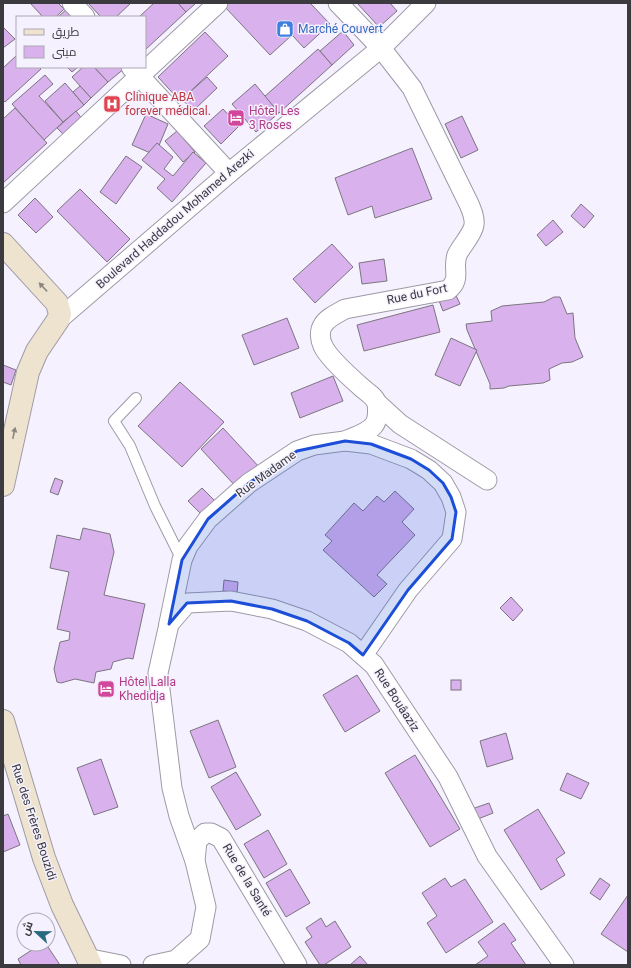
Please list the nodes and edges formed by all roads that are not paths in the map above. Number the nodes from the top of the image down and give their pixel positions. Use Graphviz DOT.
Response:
graph roads {
  1 [pos="72,3"];
  2 [pos="218,3"];
  3 [pos="338,3"];
  4 [pos="426,3"];
  5 [pos="84,16"];
  6 [pos="381,48"];
  7 [pos="146,64"];
  8 [pos="136,72"];
  9 [pos="229,173"];
  10 [pos="3,203"];
  11 [pos="3,244"];
  12 [pos="58,320"];
  13 [pos="136,398"];
  14 [pos="377,403"];
  15 [pos="345,441"];
  16 [pos="487,480"];
  17 [pos="3,485"];
  18 [pos="182,560"];
  19 [pos="169,624"];
  20 [pos="363,655"];
  21 [pos="3,721"];
  22 [pos="195,861"];
  23 [pos="89,961"];
  24 [pos="121,965"];
  25 [pos="153,965"];
  26 [pos="297,965"];
  27 [pos="564,965"];
  1 -- 5 [label="street"];
  2 -- 7 [label="street"];
  3 -- 6 [label="street"];
  4 -- 6 [label="street, Boulevard Haddadou Mohamed Arezki"];
  6 -- 9 [label="street, Boulevard Haddadou Mohamed Arezki"];
  6 -- 14 [label="street, Rue du Fort"];
  8 -- 9 [label="street"];
  8 -- 10 [label="street"];
  9 -- 12 [label="street, Boulevard Haddadou Mohamed Arezki"];
  12 -- 11 [label="main road, one-way"];
  17 -- 12 [label="main road, Boulevard Haddadou Mohamed Arezki, one-way"];
  13 -- 18 [label="lane"];
  14 -- 15 [label="street"];
  14 -- 16 [label="street"];
  15 -- 18 [label="street, Rue Madame"];
  15 -- 20 [label="street, Rue Madame"];
  18 -- 19 [label="street, Rue Madame"];
  19 -- 20 [label="street, Rue Bouâaziz"];
  19 -- 22 [label="street, Rue Bouâaziz"];
  20 -- 27 [label="street, Rue Bouâaziz"];
  21 -- 23 [label="main road, Rue des Frères Bouzidi"];
  22 -- 25 [label="street, Rue Bouâaziz"];
  22 -- 26 [label="street, Rue de la Santé"];
  23 -- 24 [label="street"];
}
